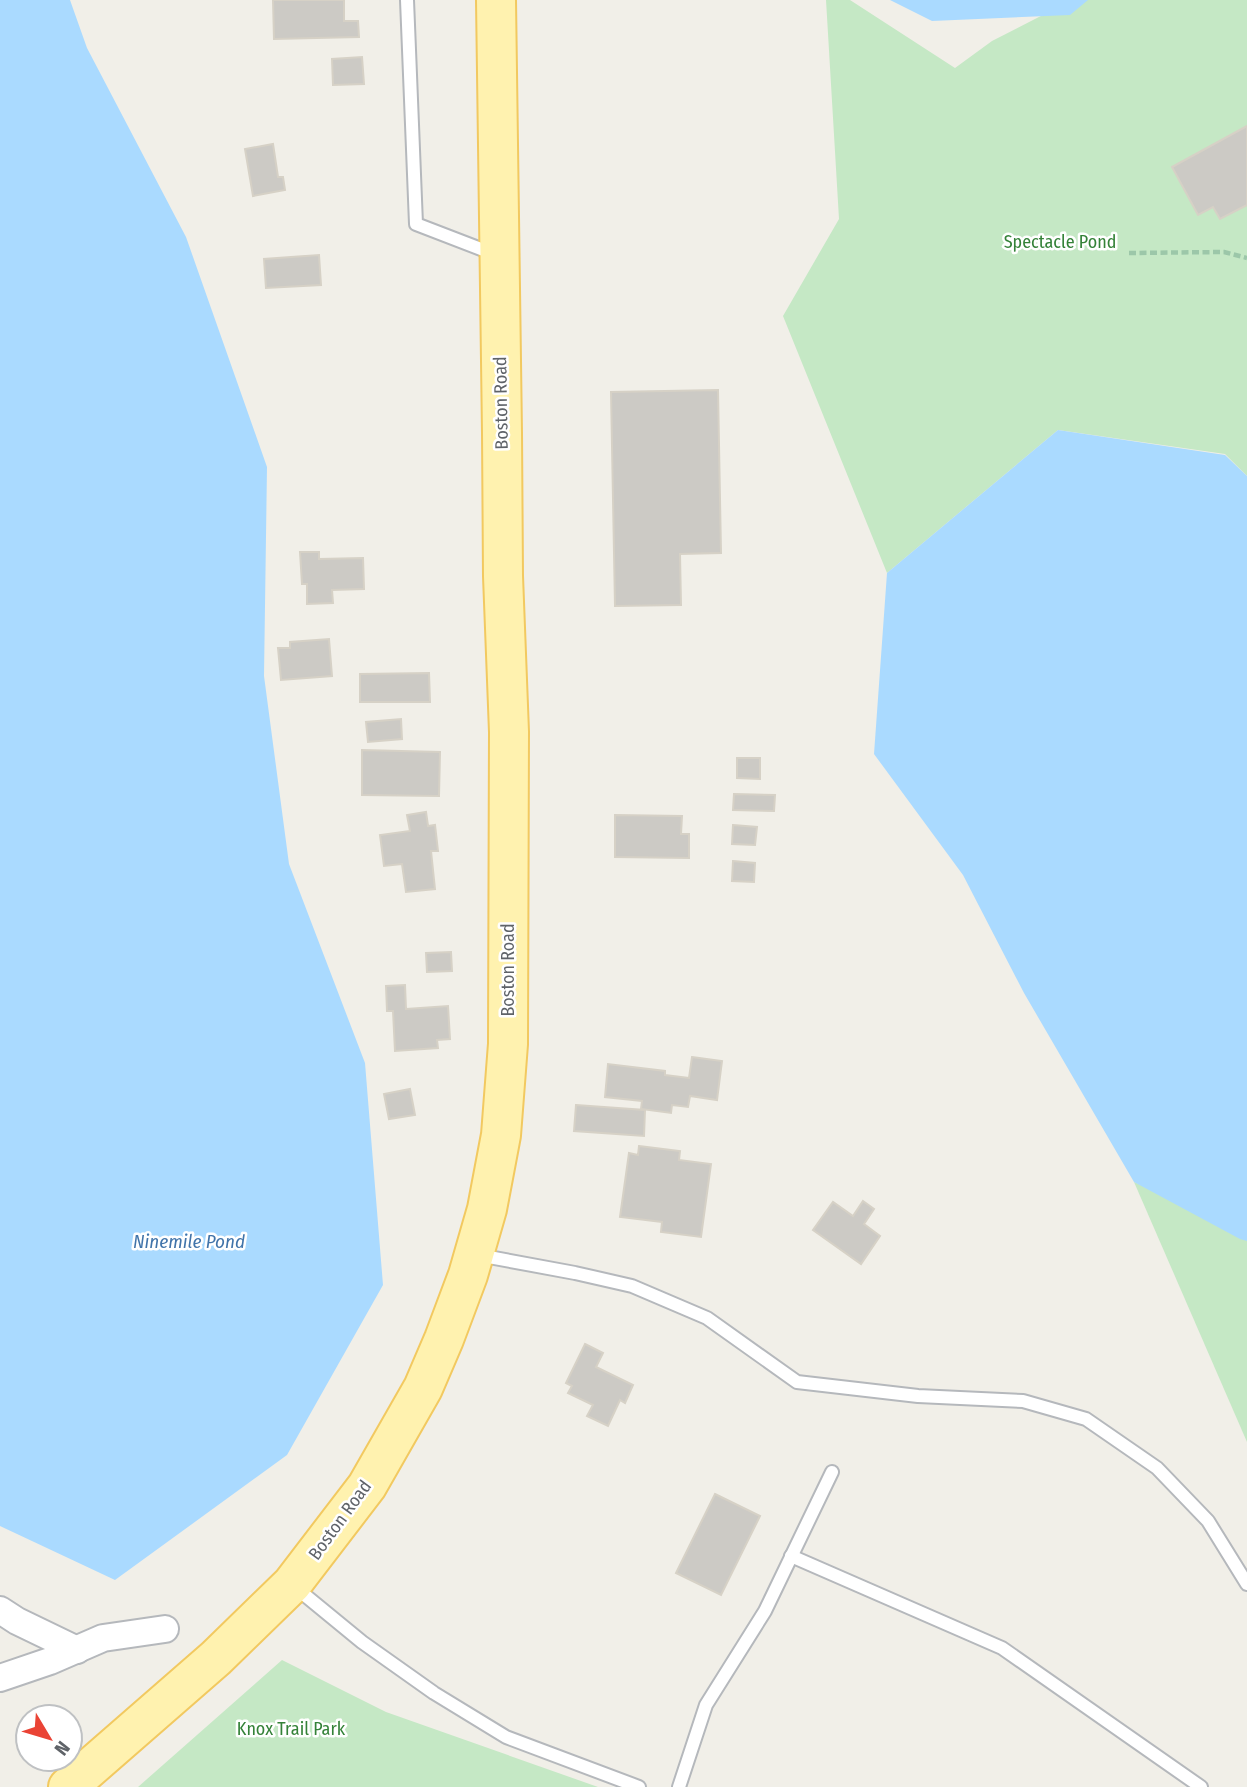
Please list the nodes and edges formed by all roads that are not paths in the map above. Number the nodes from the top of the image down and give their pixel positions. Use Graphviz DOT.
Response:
graph roads {
  1 [pos="407,0"];
  2 [pos="496,0"];
  3 [pos="499,256"];
  4 [pos="474,1254"];
  5 [pos="832,1472"];
  6 [pos="791,1556"];
  7 [pos="292,1584"];
  8 [pos="1247,1584"];
  9 [pos="0,1610"];
  10 [pos="165,1629"];
  11 [pos="77,1650"];
  12 [pos="0,1678"];
  13 [pos="68,1787"];
  14 [pos="639,1787"];
  15 [pos="679,1787"];
  16 [pos="1201,1787"];
  1 -- 3 [label="lane"];
  2 -- 3 [label="main road, Boston Road"];
  3 -- 4 [label="main road, Boston Road"];
  4 -- 7 [label="main road, Boston Road"];
  4 -- 8 [label="lane"];
  5 -- 6 [label="lane"];
  6 -- 15 [label="lane"];
  6 -- 16 [label="lane"];
  7 -- 13 [label="main road, Boston Road"];
  7 -- 14 [label="lane"];
  9 -- 11 [label="street"];
  10 -- 11 [label="street"];
  11 -- 12 [label="street"];
}
